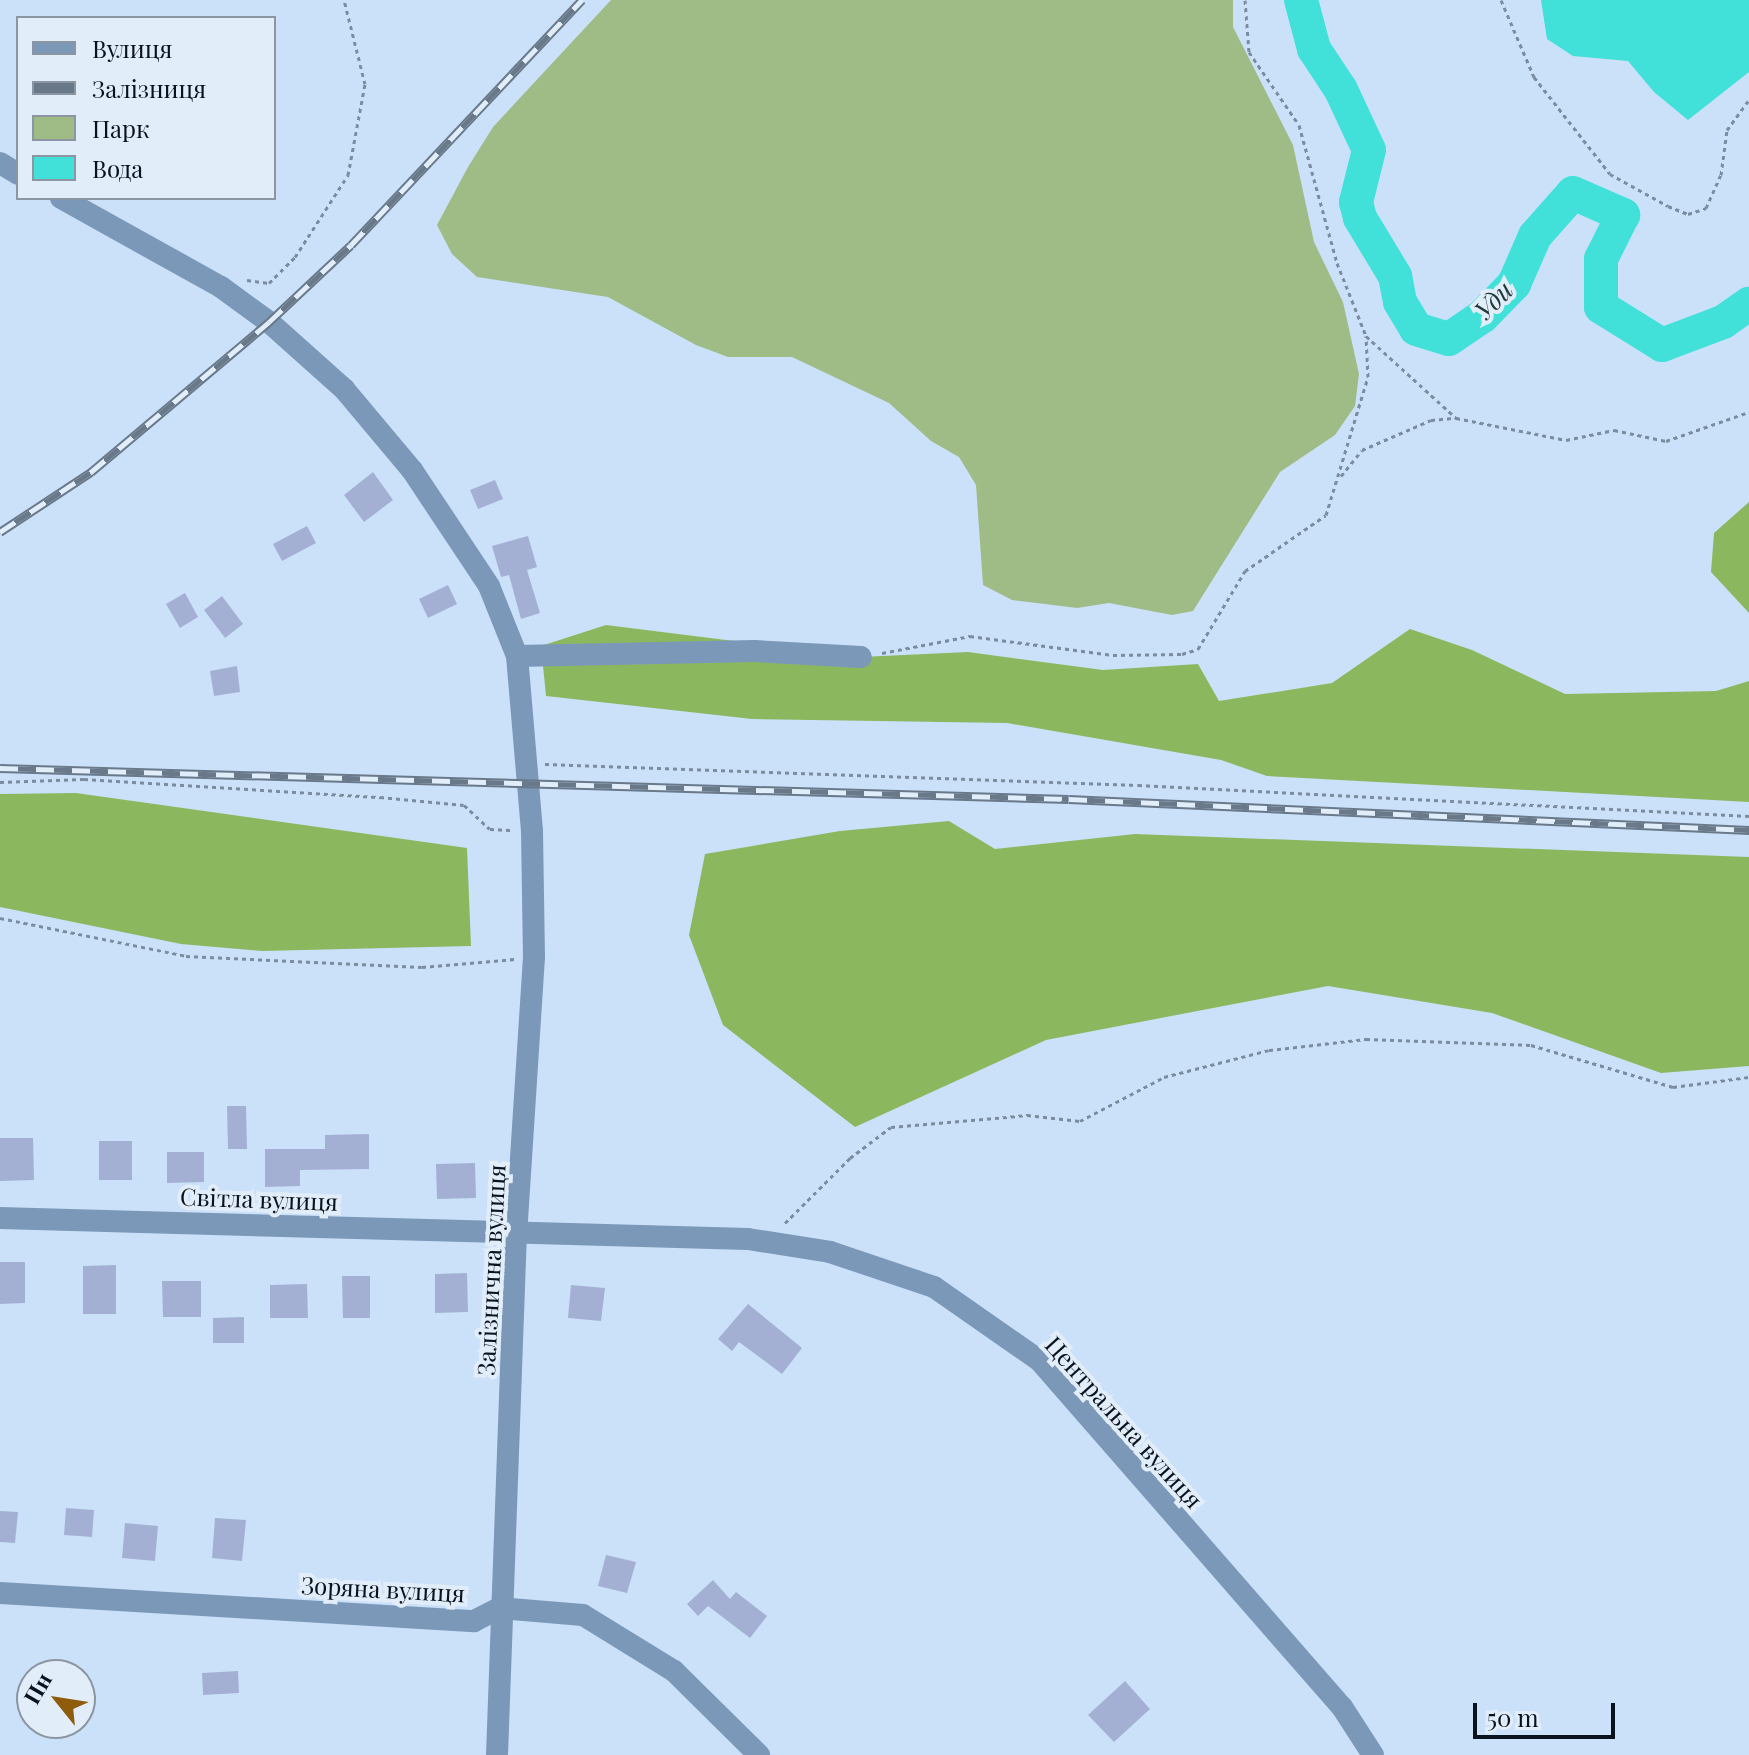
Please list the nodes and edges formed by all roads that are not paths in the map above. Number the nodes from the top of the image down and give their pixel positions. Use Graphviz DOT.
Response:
graph roads {
  1 [pos="65,200"];
  2 [pos="517,656"];
  3 [pos="861,657"];
  4 [pos="0,1218"];
  5 [pos="516,1232"];
  6 [pos="0,1593"];
  7 [pos="500,1608"];
  8 [pos="497,1755"];
  9 [pos="759,1755"];
  10 [pos="1373,1755"];
  1 -- 2 [label="street, Залізнична вулиця"];
  2 -- 3 [label="street"];
  2 -- 5 [label="street, Залізнична вулиця"];
  4 -- 5 [label="street, Світла вулиця"];
  5 -- 7 [label="street, Залізнична вулиця"];
  5 -- 10 [label="street, Центральна вулиця"];
  6 -- 7 [label="street, Зоряна вулиця"];
  7 -- 8 [label="street, Залізнична вулиця"];
  7 -- 9 [label="street, Зоряна вулиця"];
}
